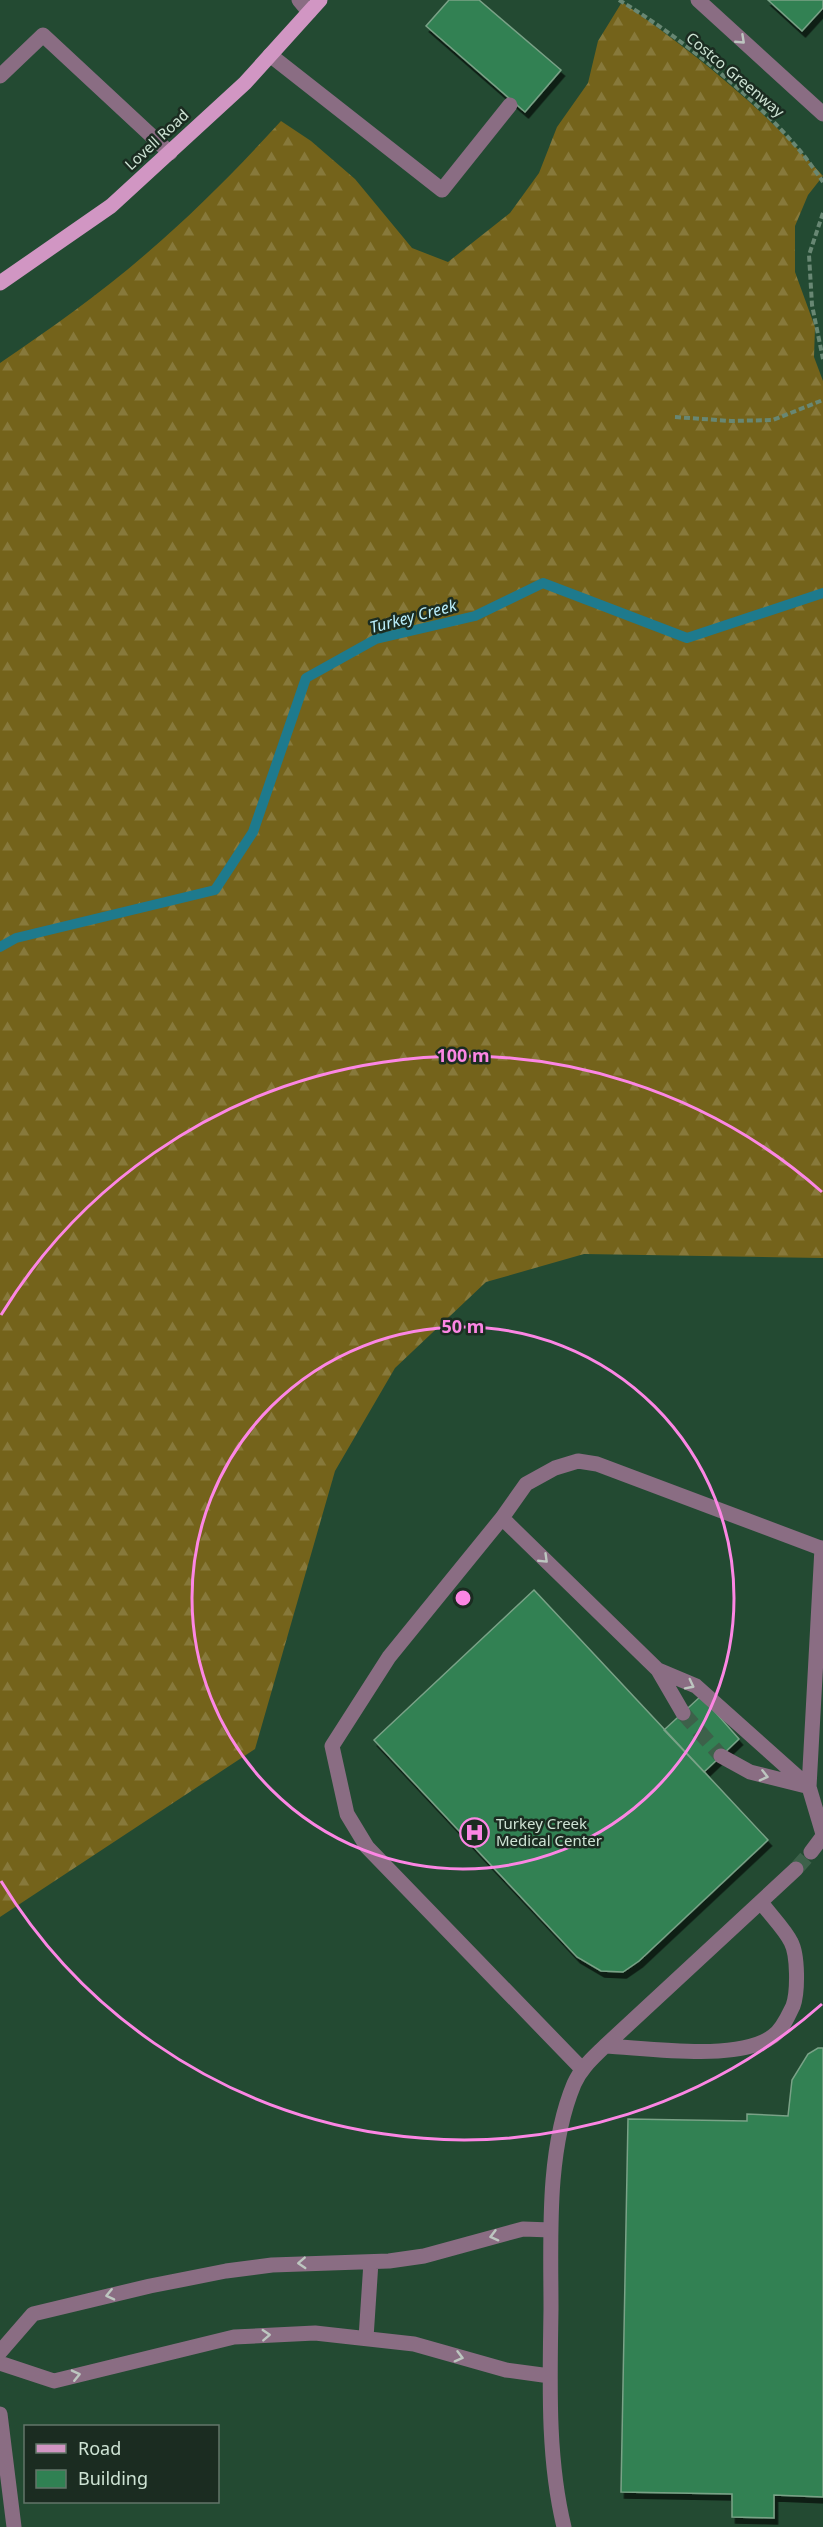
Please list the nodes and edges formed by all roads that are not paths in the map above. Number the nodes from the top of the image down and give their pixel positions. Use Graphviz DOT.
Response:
graph roads {
  1 [pos="299,0"];
  2 [pos="320,0"];
  3 [pos="698,0"];
  4 [pos="309,12"];
  5 [pos="270,55"];
  6 [pos="0,76"];
  7 [pos="510,105"];
  8 [pos="823,114"];
  9 [pos="170,153"];
  10 [pos="0,284"];
  11 [pos="502,1518"];
  12 [pos="823,1549"];
  13 [pos="658,1670"];
  14 [pos="683,1713"];
  15 [pos="722,1756"];
  16 [pos="809,1787"];
  17 [pos="823,1835"];
  18 [pos="811,1852"];
  19 [pos="796,1869"];
  20 [pos="761,1902"];
  21 [pos="606,2046"];
  22 [pos="582,2069"];
  23 [pos="551,2230"];
  24 [pos="371,2262"];
  25 [pos="366,2338"];
  26 [pos="0,2352"];
  27 [pos="0,2363"];
  28 [pos="550,2376"];
  29 [pos="0,2414"];
  30 [pos="14,2527"];
  31 [pos="564,2527"];
  1 -- 4 [label="street"];
  2 -- 4 [label="main road, Lovell Road"];
  3 -- 8 [label="street, one-way"];
  4 -- 5 [label="main road, Lovell Road"];
  5 -- 7 [label="street"];
  5 -- 9 [label="main road, Lovell Road"];
  6 -- 9 [label="street"];
  9 -- 10 [label="main road, Lovell Road"];
  11 -- 12 [label="street"];
  11 -- 13 [label="street, one-way"];
  11 -- 22 [label="street"];
  12 -- 16 [label="street"];
  13 -- 14 [label="street"];
  13 -- 16 [label="street, one-way"];
  15 -- 16 [label="street, one-way"];
  16 -- 17 [label="street"];
  17 -- 18 [label="street"];
  19 -- 20 [label="street"];
  20 -- 21 [label="street"];
  20 -- 21 [label="street"];
  21 -- 22 [label="street"];
  22 -- 23 [label="street"];
  23 -- 24 [label="street, one-way"];
  23 -- 28 [label="street"];
  24 -- 25 [label="street"];
  24 -- 26 [label="street, one-way"];
  27 -- 25 [label="street, one-way"];
  25 -- 28 [label="street, one-way"];
  28 -- 31 [label="street"];
  29 -- 30 [label="street"];
}
